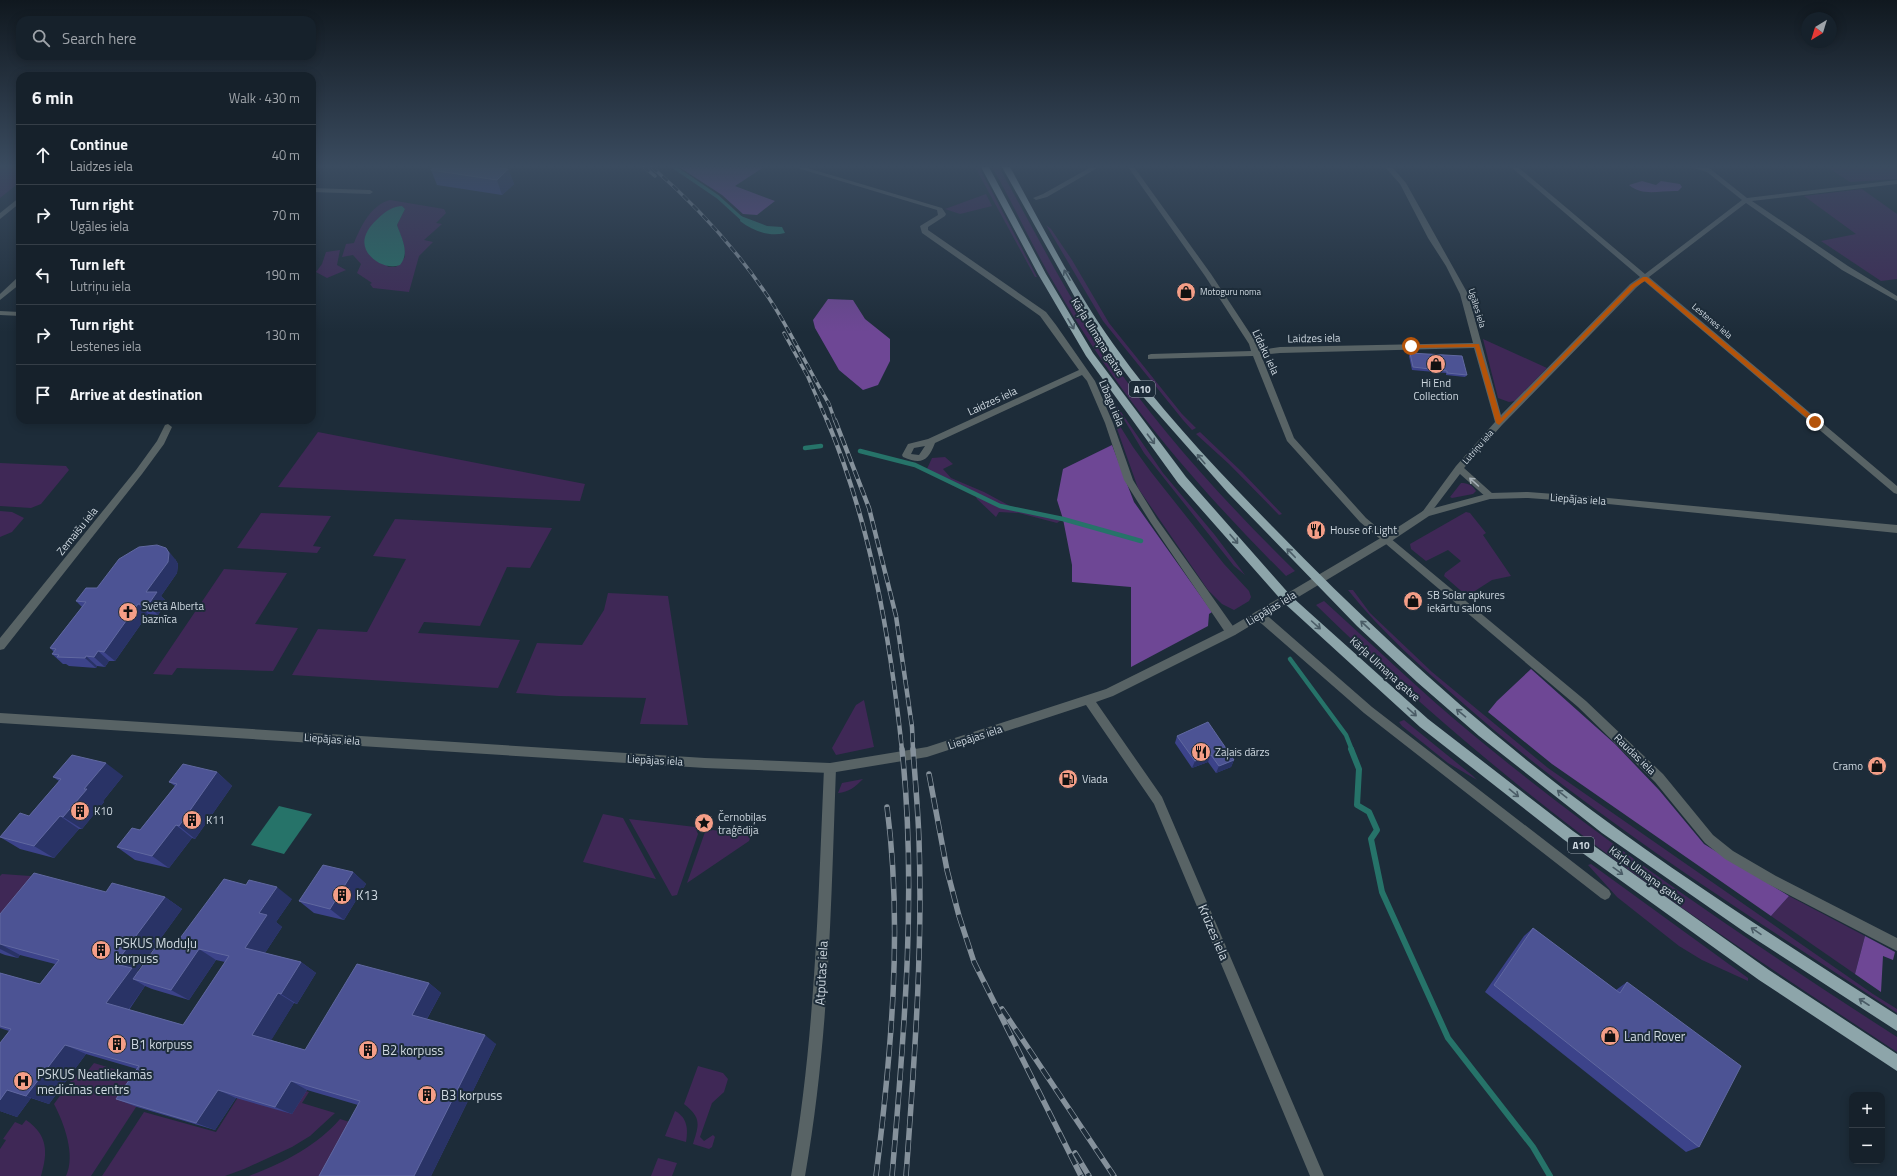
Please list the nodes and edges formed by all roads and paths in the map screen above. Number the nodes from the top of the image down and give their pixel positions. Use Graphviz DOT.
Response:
graph roads {
  1 [pos="931,222"];
  2 [pos="1014,222"];
  3 [pos="1037,222"];
  4 [pos="1170,222"];
  5 [pos="1424,222"];
  6 [pos="1579,222"];
  7 [pos="1718,222"];
  8 [pos="1779,222"];
  9 [pos="1645,278"];
  10 [pos="16,284"];
  11 [pos="0,298"];
  12 [pos="1897,299"];
  13 [pos="0,313"];
  14 [pos="16,314"];
  15 [pos="1477,345"];
  16 [pos="1256,353"];
  17 [pos="1151,357"];
  18 [pos="1084,370"];
  19 [pos="1499,423"];
  20 [pos="168,427"];
  21 [pos="931,441"];
  22 [pos="1459,468"];
  23 [pos="1897,491"];
  24 [pos="1490,496"];
  25 [pos="1426,513"];
  26 [pos="1897,529"];
  27 [pos="1387,539"];
  28 [pos="1318,581"];
  29 [pos="1287,599"];
  30 [pos="1259,615"];
  31 [pos="1231,632"];
  32 [pos="0,646"];
  33 [pos="1089,700"];
  34 [pos="0,718"];
  35 [pos="830,768"];
  36 [pos="1605,894"];
  37 [pos="1897,945"];
  38 [pos="1897,1024"];
  39 [pos="1897,1063"];
  40 [pos="798,1176"];
  41 [pos="1317,1176"];
  1 -- 18 [label="street, Lībagu iela"];
  2 -- 29 [label="highway, Kārļa Ulmaņa gatve / A10, one-way"];
  28 -- 3 [label="highway, Kārļa Ulmaņa gatve / A10, one-way"];
  4 -- 16 [label="street, Līdaku iela"];
  5 -- 15 [label="street, Ugāles iela"];
  6 -- 9 [label="street, Lestenes iela"];
  7 -- 9 [label="street, Lutriņu iela"];
  8 -- 12 [label="street"];
  9 -- 19 [label="street, Lutriņu iela"];
  9 -- 23 [label="street, Lestenes iela"];
  10 -- 11 [label="street"];
  13 -- 14 [label="street"];
  15 -- 16 [label="street, Laidzes iela"];
  15 -- 19 [label="street, Ugāles iela"];
  16 -- 17 [label="street, Laidzes iela"];
  16 -- 27 [label="street, Līdaku iela"];
  18 -- 21 [label="street, Laidzes iela"];
  18 -- 31 [label="street, Lībagu iela"];
  19 -- 22 [label="street, Lutriņu iela"];
  20 -- 32 [label="street, Zemaišu iela"];
  24 -- 22 [label="street, one-way"];
  22 -- 25 [label="street, Lutriņu iela"];
  24 -- 25 [label="street, Liepājas iela"];
  24 -- 26 [label="street, Liepājas iela"];
  25 -- 27 [label="street, Liepājas iela"];
  27 -- 28 [label="street, Liepājas iela"];
  27 -- 37 [label="street, Raudas iela"];
  28 -- 29 [label="street, Liepājas iela"];
  38 -- 28 [label="highway, Kārļa Ulmaņa gatve / A10, one-way"];
  29 -- 30 [label="street, Liepājas iela"];
  29 -- 39 [label="highway, Kārļa Ulmaņa gatve / A10, one-way"];
  30 -- 31 [label="street, Liepājas iela"];
  30 -- 36 [label="street"];
  31 -- 33 [label="street, Liepājas iela"];
  33 -- 35 [label="street, Liepājas iela"];
  33 -- 41 [label="street, Krūzes iela"];
  34 -- 35 [label="street, Liepājas iela"];
  35 -- 40 [label="street, Atpūtas iela"];
}
